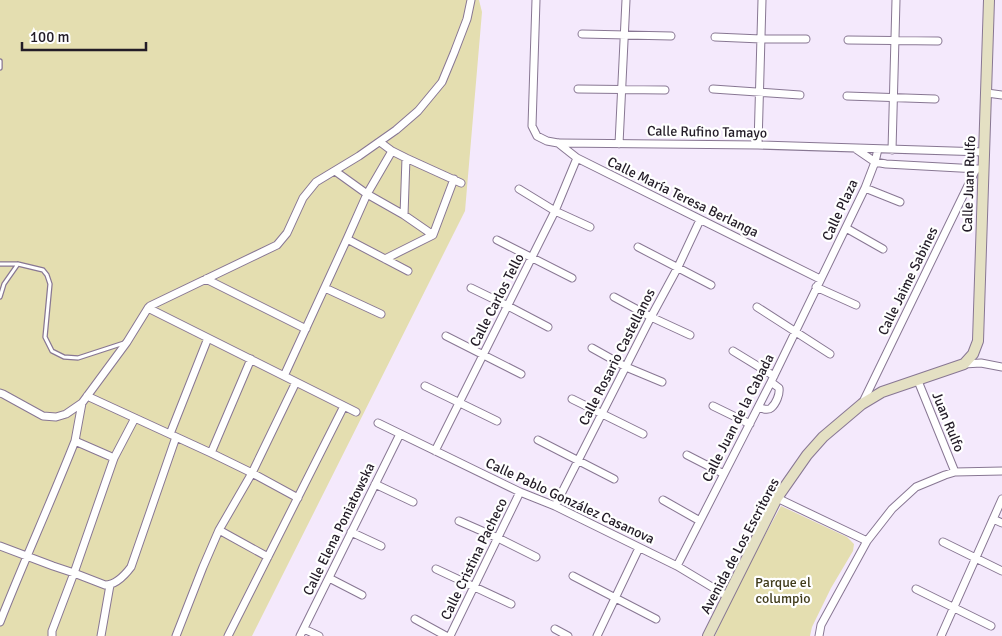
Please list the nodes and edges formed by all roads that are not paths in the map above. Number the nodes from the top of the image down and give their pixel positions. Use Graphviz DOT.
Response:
graph roads {
  1 [pos="471,0"];
  2 [pos="536,0"];
  3 [pos="626,0"];
  4 [pos="762,0"];
  5 [pos="896,0"];
  6 [pos="988,0"];
  7 [pos="582,34"];
  8 [pos="624,34"];
  9 [pos="671,36"];
  10 [pos="715,37"];
  11 [pos="761,39"];
  12 [pos="806,39"];
  13 [pos="848,40"];
  14 [pos="895,40"];
  15 [pos="938,41"];
  16 [pos="0,61"];
  17 [pos="0,68"];
  18 [pos="578,89"];
  19 [pos="622,89"];
  20 [pos="714,89"];
  21 [pos="665,90"];
  22 [pos="760,92"];
  23 [pos="987,93"];
  24 [pos="1002,95"];
  25 [pos="800,96"];
  26 [pos="847,96"];
  27 [pos="894,98"];
  28 [pos="934,99"];
  29 [pos="380,142"];
  30 [pos="558,143"];
  31 [pos="619,144"];
  32 [pos="758,146"];
  33 [pos="855,148"];
  34 [pos="878,149"];
  35 [pos="892,150"];
  36 [pos="392,151"];
  37 [pos="984,152"];
  38 [pos="406,158"];
  39 [pos="577,158"];
  40 [pos="876,162"];
  41 [pos="980,169"];
  42 [pos="335,171"];
  43 [pos="865,188"];
  44 [pos="519,189"];
  45 [pos="367,194"];
  46 [pos="900,202"];
  47 [pos="555,211"];
  48 [pos="404,215"];
  49 [pos="700,220"];
  50 [pos="590,227"];
  51 [pos="846,228"];
  52 [pos="433,235"];
  53 [pos="347,240"];
  54 [pos="497,240"];
  55 [pos="638,247"];
  56 [pos="883,249"];
  57 [pos="532,258"];
  58 [pos="385,259"];
  59 [pos="0,264"];
  60 [pos="18,264"];
  61 [pos="678,267"];
  62 [pos="408,271"];
  63 [pos="572,278"];
  64 [pos="206,279"];
  65 [pos="820,280"];
  66 [pos="711,285"];
  67 [pos="325,288"];
  68 [pos="471,288"];
  69 [pos="816,288"];
  70 [pos="0,297"];
  71 [pos="614,297"];
  72 [pos="508,306"];
  73 [pos="856,306"];
  74 [pos="757,307"];
  75 [pos="148,308"];
  76 [pos="380,314"];
  77 [pos="651,317"];
  78 [pos="548,327"];
  79 [pos="306,329"];
  80 [pos="795,332"];
  81 [pos="690,335"];
  82 [pos="446,336"];
  83 [pos="208,338"];
  84 [pos="127,342"];
  85 [pos="592,348"];
  86 [pos="733,352"];
  87 [pos="830,354"];
  88 [pos="483,355"];
  89 [pos="251,359"];
  90 [pos="964,364"];
  91 [pos="626,367"];
  92 [pos="1002,367"];
  93 [pos="521,374"];
  94 [pos="284,376"];
  95 [pos="772,379"];
  96 [pos="918,381"];
  97 [pos="296,382"];
  98 [pos="662,382"];
  99 [pos="425,386"];
  100 [pos="0,394"];
  101 [pos="87,396"];
  102 [pos="572,399"];
  103 [pos="459,402"];
  104 [pos="82,403"];
  105 [pos="862,404"];
  106 [pos="344,406"];
  107 [pos="713,406"];
  108 [pos="758,408"];
  109 [pos="356,412"];
  110 [pos="602,414"];
  111 [pos="134,418"];
  112 [pos="497,421"];
  113 [pos="378,423"];
  114 [pos="750,424"];
  115 [pos="400,434"];
  116 [pos="643,434"];
  117 [pos="173,435"];
  118 [pos="538,440"];
  119 [pos="75,441"];
  120 [pos="435,451"];
  121 [pos="211,453"];
  122 [pos="687,455"];
  123 [pos="114,458"];
  124 [pos="579,461"];
  125 [pos="1002,471"];
  126 [pos="955,472"];
  127 [pos="252,473"];
  128 [pos="724,474"];
  129 [pos="614,479"];
  130 [pos="375,484"];
  131 [pos="520,492"];
  132 [pos="298,498"];
  133 [pos="777,498"];
  134 [pos="1002,499"];
  135 [pos="663,500"];
  136 [pos="412,502"];
  137 [pos="555,506"];
  138 [pos="993,519"];
  139 [pos="459,521"];
  140 [pos="700,521"];
  141 [pos="1002,523"];
  142 [pos="219,530"];
  143 [pos="351,532"];
  144 [pos="498,538"];
  145 [pos="867,541"];
  146 [pos="943,542"];
  147 [pos="0,546"];
  148 [pos="381,546"];
  149 [pos="639,548"];
  150 [pos="26,556"];
  151 [pos="268,557"];
  152 [pos="536,557"];
  153 [pos="975,559"];
  154 [pos="677,566"];
  155 [pos="436,569"];
  156 [pos="1002,571"];
  157 [pos="74,573"];
  158 [pos="573,576"];
  159 [pos="329,578"];
  160 [pos="110,585"];
  161 [pos="474,588"];
  162 [pos="916,589"];
  163 [pos="362,595"];
  164 [pos="727,596"];
  165 [pos="615,598"];
  166 [pos="511,604"];
  167 [pos="953,608"];
  168 [pos="415,619"];
  169 [pos="656,619"];
  170 [pos="0,622"];
  171 [pos="992,626"];
  172 [pos="304,628"];
  173 [pos="555,629"];
  174 [pos="52,636"];
  175 [pos="101,636"];
  176 [pos="176,636"];
  177 [pos="228,636"];
  178 [pos="300,636"];
  179 [pos="320,636"];
  180 [pos="446,636"];
  181 [pos="450,636"];
  182 [pos="568,636"];
  183 [pos="597,636"];
  184 [pos="708,636"];
  185 [pos="819,636"];
  186 [pos="941,636"];
  1 -- 29 [label="street"];
  2 -- 30 [label="street, Calle María Teresa Berlanga"];
  3 -- 8 [label="street"];
  4 -- 11 [label="street"];
  5 -- 14 [label="street"];
  6 -- 23 [label="main road, Calle Juan Rulfo"];
  7 -- 8 [label="street"];
  8 -- 9 [label="street"];
  8 -- 19 [label="street"];
  10 -- 11 [label="street"];
  11 -- 12 [label="street"];
  11 -- 22 [label="street"];
  13 -- 14 [label="street"];
  14 -- 15 [label="street"];
  14 -- 27 [label="street"];
  16 -- 17 [label="lane"];
  18 -- 19 [label="street"];
  19 -- 21 [label="street"];
  19 -- 31 [label="street"];
  20 -- 22 [label="street"];
  22 -- 25 [label="street"];
  22 -- 32 [label="street"];
  23 -- 24 [label="street"];
  23 -- 37 [label="main road, Calle Juan Rulfo"];
  26 -- 27 [label="street"];
  27 -- 28 [label="street"];
  27 -- 35 [label="street"];
  29 -- 36 [label="street"];
  29 -- 42 [label="street"];
  30 -- 31 [label="street, Calle Rufino Tamayo"];
  30 -- 39 [label="street, Calle María Teresa Berlanga"];
  31 -- 32 [label="street, Calle Rufino Tamayo"];
  32 -- 33 [label="street, Calle Rufino Tamayo"];
  33 -- 34 [label="street, Calle Rufino Tamayo"];
  33 -- 40 [label="street"];
  34 -- 35 [label="street, Calle Rufino Tamayo"];
  34 -- 40 [label="street, Calle Plaza"];
  35 -- 37 [label="street, Calle Rufino Tamayo"];
  36 -- 38 [label="street"];
  36 -- 45 [label="street"];
  37 -- 41 [label="main road, Calle Juan Rulfo"];
  38 -- 48 [label="street"];
  38 -- 52 [label="street"];
  39 -- 47 [label="street, Calle Carlos Tello"];
  39 -- 49 [label="street, Calle María Teresa Berlanga"];
  40 -- 41 [label="street"];
  40 -- 43 [label="street, Calle Plaza"];
  41 -- 90 [label="main road, Calle Juan Rulfo"];
  41 -- 105 [label="street, Calle Jaime Sabines"];
  42 -- 45 [label="street"];
  42 -- 64 [label="street"];
  43 -- 46 [label="street"];
  43 -- 51 [label="street, Calle Plaza"];
  44 -- 47 [label="street"];
  45 -- 48 [label="street"];
  45 -- 53 [label="street"];
  47 -- 50 [label="street"];
  47 -- 57 [label="street, Calle Carlos Tello"];
  48 -- 52 [label="street"];
  49 -- 61 [label="street, Calle Rosario Castellanos"];
  49 -- 65 [label="street, Calle María Teresa Berlanga"];
  51 -- 56 [label="street"];
  51 -- 65 [label="street, Calle Plaza"];
  52 -- 58 [label="street"];
  53 -- 58 [label="street"];
  53 -- 67 [label="street"];
  54 -- 57 [label="street"];
  55 -- 61 [label="street"];
  57 -- 63 [label="street"];
  57 -- 72 [label="street, Calle Carlos Tello"];
  58 -- 62 [label="street"];
  59 -- 60 [label="lane"];
  60 -- 70 [label="lane"];
  60 -- 84 [label="lane"];
  61 -- 66 [label="street"];
  61 -- 77 [label="street, Calle Rosario Castellanos"];
  64 -- 75 [label="street"];
  64 -- 79 [label="street"];
  65 -- 69 [label="street, Calle Juan de la Cabada"];
  67 -- 76 [label="street"];
  67 -- 79 [label="street"];
  68 -- 72 [label="street"];
  69 -- 73 [label="street"];
  69 -- 80 [label="street, Calle Juan de la Cabada"];
  71 -- 77 [label="street"];
  72 -- 78 [label="street"];
  72 -- 88 [label="street, Calle Carlos Tello"];
  74 -- 80 [label="street"];
  75 -- 83 [label="street"];
  75 -- 84 [label="street"];
  77 -- 81 [label="street"];
  77 -- 91 [label="street, Calle Rosario Castellanos"];
  79 -- 94 [label="street"];
  80 -- 87 [label="street"];
  80 -- 95 [label="street, Calle Juan de la Cabada"];
  82 -- 88 [label="street"];
  83 -- 89 [label="street"];
  83 -- 117 [label="street"];
  84 -- 101 [label="street"];
  85 -- 91 [label="street"];
  86 -- 95 [label="street"];
  88 -- 93 [label="street"];
  88 -- 103 [label="street, Calle Carlos Tello"];
  89 -- 94 [label="street"];
  89 -- 121 [label="street"];
  90 -- 92 [label="street, Avenida de Los Escritores"];
  90 -- 96 [label="main road, Avenida de Los Escritores"];
  91 -- 98 [label="street"];
  91 -- 110 [label="street, Calle Rosario Castellanos"];
  94 -- 97 [label="street"];
  95 -- 108 [label="street, Calle Juan de la Cabada"];
  95 -- 108 [label="street"];
  96 -- 105 [label="main road, Avenida de Los Escritores"];
  96 -- 126 [label="street, Juan Rulfo"];
  97 -- 106 [label="street"];
  97 -- 127 [label="street"];
  99 -- 103 [label="street"];
  100 -- 104 [label="street"];
  101 -- 104 [label="street"];
  101 -- 111 [label="street"];
  102 -- 110 [label="street"];
  103 -- 112 [label="street"];
  103 -- 120 [label="street, Calle Carlos Tello"];
  104 -- 119 [label="street"];
  105 -- 133 [label="main road, Avenida de Los Escritores"];
  106 -- 109 [label="street"];
  106 -- 132 [label="street"];
  107 -- 114 [label="street"];
  108 -- 114 [label="street, Calle Juan de la Cabada"];
  110 -- 116 [label="street"];
  110 -- 124 [label="street, Calle Rosario Castellanos"];
  111 -- 117 [label="street"];
  111 -- 123 [label="street"];
  113 -- 115 [label="street, Calle Pablo González Casanova"];
  114 -- 128 [label="street, Calle Juan de la Cabada"];
  115 -- 120 [label="street, Calle Pablo González Casanova"];
  115 -- 130 [label="street, Calle Elena Poniatowska"];
  117 -- 121 [label="street"];
  117 -- 160 [label="street"];
  118 -- 124 [label="street"];
  119 -- 123 [label="street"];
  119 -- 150 [label="street"];
  120 -- 131 [label="street, Calle Pablo González Casanova"];
  121 -- 127 [label="street"];
  122 -- 128 [label="street"];
  123 -- 157 [label="street"];
  124 -- 129 [label="street"];
  124 -- 137 [label="street, Calle Rosario Castellanos"];
  125 -- 126 [label="street"];
  126 -- 145 [label="street"];
  127 -- 132 [label="street"];
  127 -- 142 [label="street"];
  128 -- 140 [label="street, Calle Juan de la Cabada"];
  130 -- 136 [label="street"];
  130 -- 143 [label="street, Calle Elena Poniatowska"];
  131 -- 137 [label="street, Calle Pablo González Casanova"];
  131 -- 144 [label="street, Calle Cristina Pacheco"];
  132 -- 151 [label="street"];
  133 -- 145 [label="street"];
  133 -- 164 [label="main road, Avenida de Los Escritores"];
  134 -- 138 [label="street"];
  135 -- 140 [label="street"];
  137 -- 149 [label="street, Calle Pablo González Casanova"];
  138 -- 141 [label="street"];
  138 -- 153 [label="street"];
  139 -- 144 [label="street"];
  140 -- 154 [label="street, Calle Juan de la Cabada"];
  142 -- 151 [label="street"];
  142 -- 176 [label="street"];
  143 -- 148 [label="street"];
  143 -- 159 [label="street, Calle Elena Poniatowska"];
  144 -- 152 [label="street"];
  144 -- 161 [label="street, Calle Cristina Pacheco"];
  145 -- 185 [label="street"];
  146 -- 153 [label="street"];
  147 -- 150 [label="street"];
  149 -- 154 [label="street, Calle Pablo González Casanova"];
  149 -- 165 [label="street"];
  150 -- 157 [label="street"];
  150 -- 170 [label="street"];
  151 -- 177 [label="street"];
  153 -- 156 [label="street"];
  153 -- 167 [label="street"];
  154 -- 164 [label="street, Calle Pablo González Casanova"];
  155 -- 161 [label="street"];
  157 -- 160 [label="street"];
  157 -- 174 [label="street"];
  158 -- 165 [label="street"];
  159 -- 163 [label="street"];
  159 -- 172 [label="street, Calle Elena Poniatowska"];
  160 -- 175 [label="street"];
  161 -- 166 [label="street"];
  161 -- 181 [label="street, Calle Cristina Pacheco"];
  162 -- 167 [label="street"];
  164 -- 184 [label="main road, Avenida de Los Escritores"];
  165 -- 169 [label="street"];
  165 -- 183 [label="street"];
  167 -- 171 [label="street"];
  167 -- 186 [label="street"];
  168 -- 180 [label="street"];
  172 -- 178 [label="street, Calle Elena Poniatowska"];
  172 -- 179 [label="street"];
  173 -- 182 [label="street"];
}
